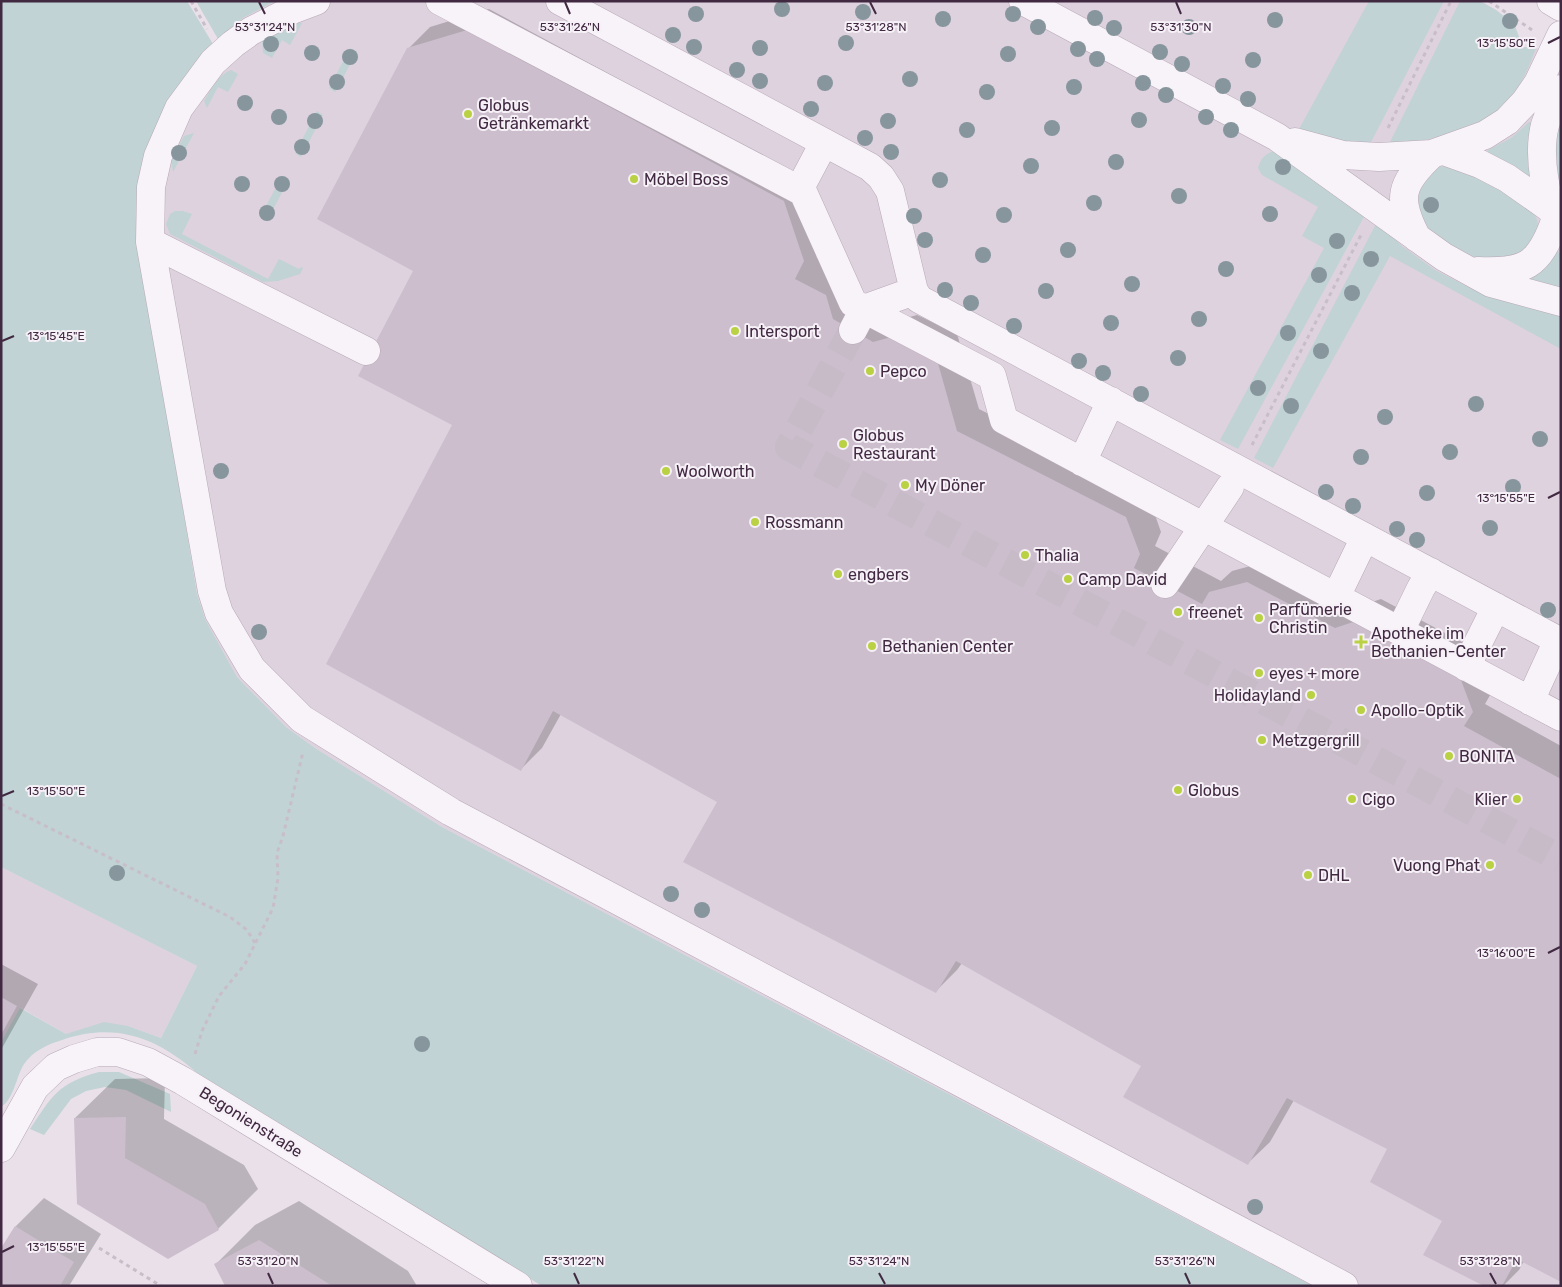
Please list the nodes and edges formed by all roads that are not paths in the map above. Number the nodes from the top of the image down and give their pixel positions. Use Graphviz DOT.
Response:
graph roads {
  1 [pos="316,1"];
  2 [pos="440,1"];
  3 [pos="560,1"];
  4 [pos="1023,1"];
  5 [pos="1551,1"];
  6 [pos="1561,7"];
  7 [pos="1559,38"];
  8 [pos="1561,89"];
  9 [pos="1277,137"];
  10 [pos="824,143"];
  11 [pos="1438,152"];
  12 [pos="799,190"];
  13 [pos="1556,220"];
  14 [pos="1417,238"];
  15 [pos="150,242"];
  16 [pos="1467,270"];
  17 [pos="914,291"];
  18 [pos="1561,302"];
  19 [pos="859,320"];
  20 [pos="366,351"];
  21 [pos="1112,402"];
  22 [pos="1082,462"];
  23 [pos="1234,478"];
  24 [pos="1203,526"];
  25 [pos="1365,537"];
  26 [pos="1430,572"];
  27 [pos="1165,584"];
  28 [pos="1336,597"];
  29 [pos="1496,607"];
  30 [pos="1400,630"];
  31 [pos="1559,641"];
  32 [pos="1466,667"];
  33 [pos="1530,701"];
  34 [pos="1561,717"];
  35 [pos="1,1148"];
  36 [pos="518,1286"];
  37 [pos="1344,1286"];
  1 -- 15 [label="street"];
  2 -- 12 [label="street"];
  3 -- 10 [label="street"];
  4 -- 9 [label="street"];
  5 -- 6 [label="street"];
  7 -- 11 [label="street"];
  8 -- 13 [label="street"];
  9 -- 11 [label="street"];
  9 -- 14 [label="street"];
  10 -- 12 [label="street"];
  10 -- 17 [label="street"];
  11 -- 13 [label="street"];
  11 -- 14 [label="street"];
  12 -- 19 [label="street"];
  13 -- 16 [label="street"];
  14 -- 16 [label="street"];
  15 -- 20 [label="street"];
  15 -- 37 [label="street"];
  16 -- 18 [label="street"];
  17 -- 19 [label="street"];
  17 -- 21 [label="street"];
  19 -- 22 [label="street"];
  21 -- 22 [label="street"];
  21 -- 23 [label="street"];
  22 -- 24 [label="street"];
  23 -- 24 [label="street"];
  23 -- 25 [label="street"];
  24 -- 27 [label="street"];
  24 -- 28 [label="street"];
  25 -- 26 [label="street"];
  25 -- 28 [label="street"];
  26 -- 29 [label="street"];
  26 -- 30 [label="street"];
  28 -- 30 [label="street"];
  29 -- 31 [label="street"];
  29 -- 32 [label="street"];
  30 -- 32 [label="street"];
  31 -- 33 [label="street"];
  32 -- 33 [label="street"];
  33 -- 34 [label="street"];
  35 -- 36 [label="street, Begonienstraße"];
}
